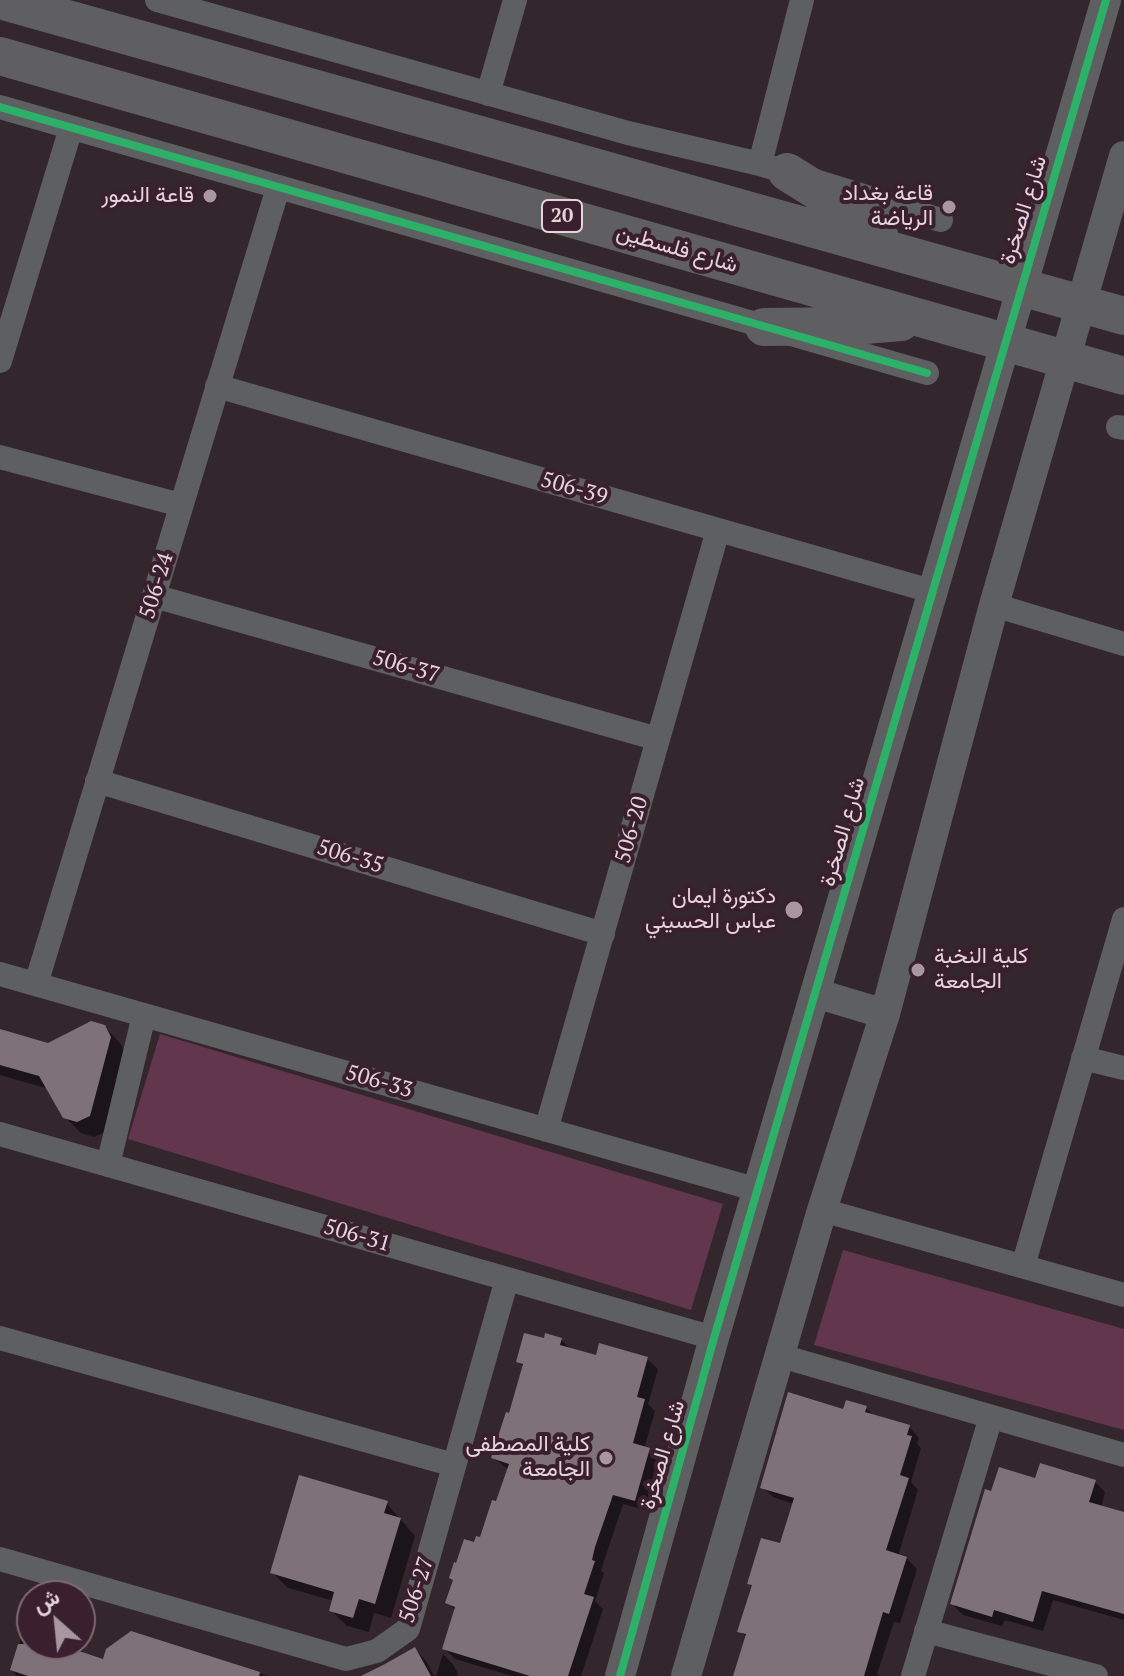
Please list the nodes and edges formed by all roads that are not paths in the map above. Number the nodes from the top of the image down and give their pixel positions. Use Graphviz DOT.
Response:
graph roads {
  1 [pos="0,0"];
  2 [pos="157,0"];
  3 [pos="515,0"];
  4 [pos="802,0"];
  5 [pos="1106,0"];
  6 [pos="218,8"];
  7 [pos="0,56"];
  8 [pos="488,94"];
  9 [pos="0,107"];
  10 [pos="71,128"];
  11 [pos="1124,156"];
  12 [pos="774,168"];
  13 [pos="278,188"];
  14 [pos="941,220"];
  15 [pos="892,249"];
  16 [pos="1021,287"];
  17 [pos="1083,303"];
  18 [pos="1124,316"];
  19 [pos="6,318"];
  20 [pos="923,319"];
  21 [pos="764,327"];
  22 [pos="1005,342"];
  23 [pos="1065,359"];
  24 [pos="0,361"];
  25 [pos="927,373"];
  26 [pos="1124,376"];
  27 [pos="217,386"];
  28 [pos="0,457"];
  29 [pos="181,505"];
  30 [pos="718,530"];
  31 [pos="931,591"];
  32 [pos="154,596"];
  33 [pos="994,605"];
  34 [pos="1124,644"];
  35 [pos="658,739"];
  36 [pos="97,781"];
  37 [pos="1124,919"];
  38 [pos="603,934"];
  39 [pos="0,974"];
  40 [pos="36,984"];
  41 [pos="815,993"];
  42 [pos="885,1014"];
  43 [pos="144,1015"];
  44 [pos="1083,1058"];
  45 [pos="1124,1068"];
  46 [pos="546,1130"];
  47 [pos="0,1134"];
  48 [pos="108,1165"];
  49 [pos="758,1190"];
  50 [pos="822,1210"];
  51 [pos="1023,1266"];
  52 [pos="507,1279"];
  53 [pos="1124,1295"];
  54 [pos="0,1338"];
  55 [pos="714,1338"];
  56 [pos="781,1356"];
  57 [pos="991,1417"];
  58 [pos="1124,1455"];
  59 [pos="454,1465"];
  60 [pos="0,1559"];
  61 [pos="926,1631"];
  62 [pos="620,1676"];
  63 [pos="686,1676"];
  64 [pos="913,1676"];
  65 [pos="1096,1676"];
  1 -- 15 [label="main road"];
  2 -- 6 [label="street"];
  3 -- 8 [label="street"];
  4 -- 12 [label="street"];
  5 -- 16 [label="street, شارع الصخرة"];
  6 -- 8 [label="street"];
  7 -- 20 [label="main road, شارع فلسطين / 20"];
  8 -- 12 [label="street"];
  9 -- 10 [label="street"];
  10 -- 13 [label="street"];
  10 -- 19 [label="street"];
  11 -- 17 [label="street"];
  12 -- 14 [label="street"];
  12 -- 15 [label="main road"];
  13 -- 21 [label="street"];
  13 -- 27 [label="street, 506-24"];
  15 -- 16 [label="main road"];
  16 -- 17 [label="main road"];
  16 -- 22 [label="street, شارع الصخرة"];
  17 -- 18 [label="main road"];
  17 -- 23 [label="street"];
  19 -- 24 [label="street"];
  20 -- 21 [label="main road"];
  20 -- 22 [label="main road, شارع فلسطين / 20"];
  21 -- 25 [label="street"];
  22 -- 23 [label="main road, شارع فلسطين / 20"];
  22 -- 31 [label="street, شارع الصخرة"];
  23 -- 26 [label="main road, شارع فلسطين / 20"];
  23 -- 33 [label="street"];
  27 -- 29 [label="street, 506-24"];
  27 -- 30 [label="street, 506-39"];
  28 -- 29 [label="street"];
  29 -- 32 [label="street, 506-24"];
  30 -- 31 [label="street, 506-39"];
  30 -- 35 [label="street, 506-20"];
  31 -- 41 [label="street, شارع الصخرة"];
  32 -- 35 [label="street, 506-37"];
  32 -- 36 [label="street, 506-24"];
  33 -- 34 [label="street"];
  33 -- 42 [label="street"];
  35 -- 38 [label="street, 506-20"];
  36 -- 38 [label="street, 506-35"];
  36 -- 40 [label="street, 506-24"];
  37 -- 44 [label="street"];
  38 -- 46 [label="street, 506-20"];
  39 -- 40 [label="street, 506-33"];
  40 -- 43 [label="street, 506-33"];
  41 -- 42 [label="street"];
  41 -- 49 [label="street, شارع الصخرة"];
  42 -- 50 [label="street"];
  43 -- 46 [label="street, 506-33"];
  43 -- 48 [label="street"];
  44 -- 45 [label="street"];
  44 -- 51 [label="street"];
  46 -- 49 [label="street, 506-33"];
  47 -- 48 [label="street, 506-31"];
  48 -- 52 [label="street, 506-31"];
  49 -- 55 [label="street, شارع الصخرة"];
  50 -- 51 [label="street"];
  50 -- 56 [label="street"];
  51 -- 53 [label="street"];
  52 -- 55 [label="street, 506-31"];
  52 -- 59 [label="street, 506-27"];
  54 -- 59 [label="street"];
  55 -- 62 [label="street, شارع الصخرة"];
  56 -- 57 [label="street"];
  56 -- 63 [label="street"];
  57 -- 58 [label="street"];
  57 -- 61 [label="street"];
  59 -- 60 [label="street, 506-27"];
  61 -- 64 [label="street"];
  61 -- 65 [label="street"];
}
